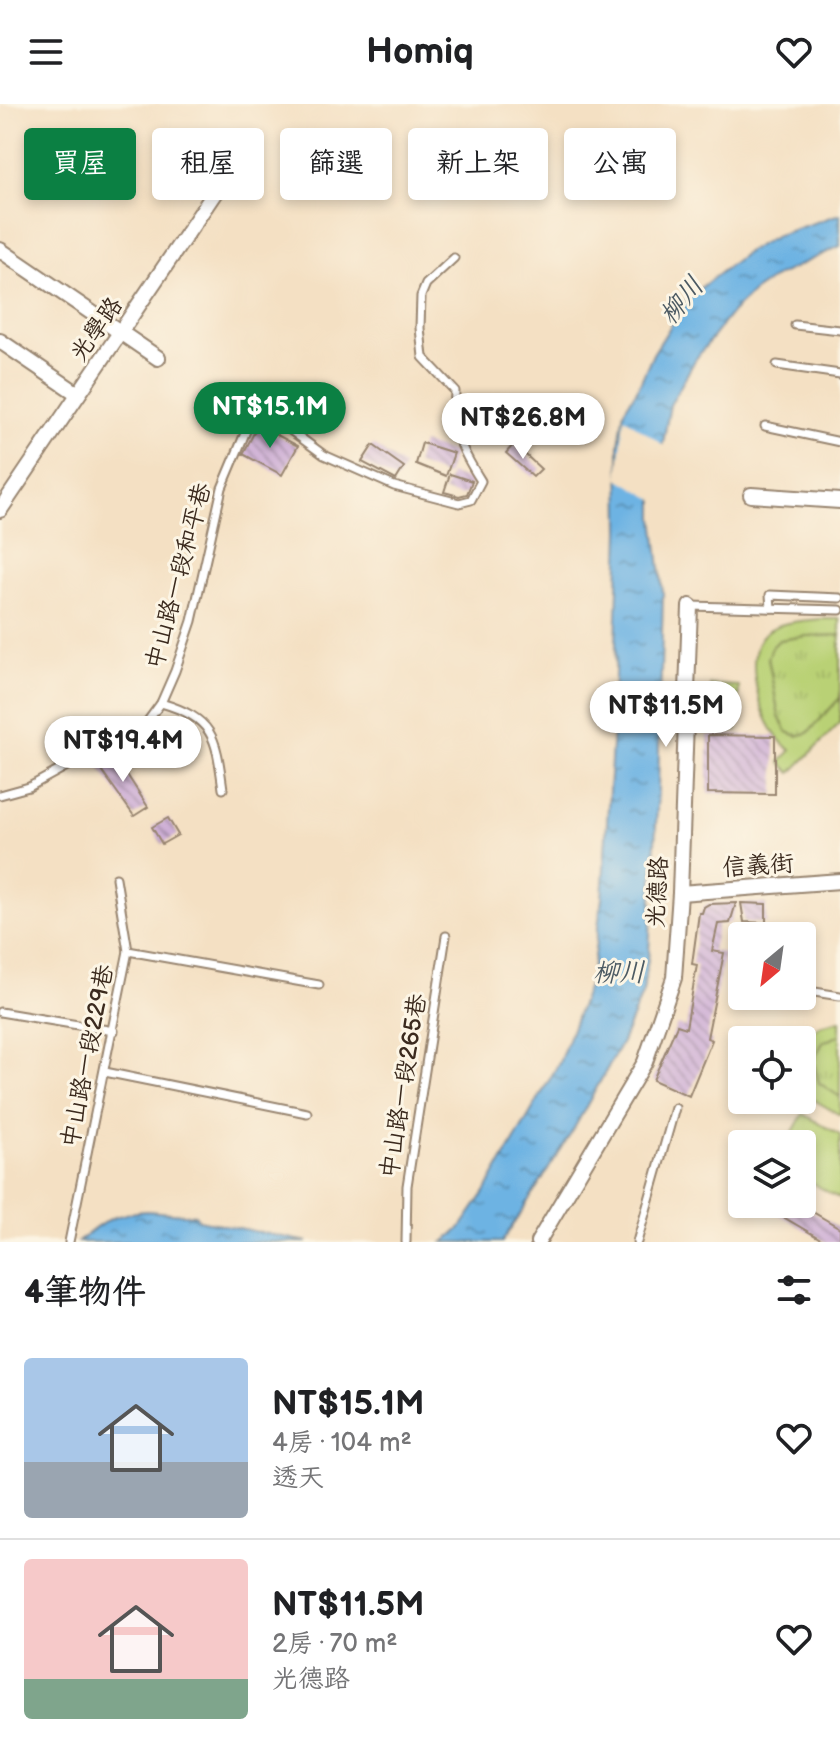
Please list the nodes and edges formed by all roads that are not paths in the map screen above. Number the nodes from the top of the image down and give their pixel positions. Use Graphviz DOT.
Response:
graph roads {
  1 [pos="210,200"];
  2 [pos="0,250"];
  3 [pos="454,258"];
  4 [pos="795,325"];
  5 [pos="840,330"];
  6 [pos="122,332"];
  7 [pos="0,341"];
  8 [pos="158,358"];
  9 [pos="777,365"];
  10 [pos="840,374"];
  11 [pos="78,394"];
  12 [pos="765,426"];
  13 [pos="840,442"];
  14 [pos="751,495"];
  15 [pos="3,500"];
  16 [pos="840,501"];
  17 [pos="840,598"];
  18 [pos="690,606"];
  19 [pos="771,608"];
  20 [pos="840,610"];
  21 [pos="161,703"];
  22 [pos="223,789"];
  23 [pos="0,795"];
  24 [pos="116,878"];
  25 [pos="840,881"];
  26 [pos="680,893"];
  27 [pos="446,936"];
  28 [pos="128,951"];
  29 [pos="319,985"];
  30 [pos="816,992"];
  31 [pos="840,996"];
  32 [pos="0,1012"];
  33 [pos="114,1031"];
  34 [pos="105,1072"];
  35 [pos="675,1108"];
  36 [pos="307,1113"];
  37 [pos="69,1242"];
  38 [pos="406,1242"];
  39 [pos="538,1242"];
  40 [pos="637,1242"];
  1 -- 6 [label="street, 光學路"];
  2 -- 6 [label="street"];
  3 -- 21 [label="lane, 中山路一段和平巷"];
  4 -- 5 [label="lane"];
  6 -- 8 [label="street"];
  6 -- 11 [label="street, 光學路"];
  7 -- 11 [label="street"];
  9 -- 10 [label="lane"];
  11 -- 15 [label="street, 光學路"];
  12 -- 13 [label="lane"];
  14 -- 16 [label="street"];
  17 -- 19 [label="lane"];
  18 -- 19 [label="lane"];
  18 -- 26 [label="street, 光德路"];
  19 -- 20 [label="lane"];
  21 -- 22 [label="lane"];
  21 -- 23 [label="lane, 中山路一段和平巷"];
  24 -- 28 [label="lane, 中山路一段229巷"];
  25 -- 26 [label="street, 信義街"];
  26 -- 39 [label="street, 光德路"];
  27 -- 38 [label="lane, 中山路一段265巷"];
  28 -- 29 [label="lane"];
  28 -- 33 [label="lane, 中山路一段229巷"];
  30 -- 31 [label="lane"];
  32 -- 33 [label="lane"];
  33 -- 34 [label="lane, 中山路一段229巷"];
  34 -- 36 [label="lane"];
  34 -- 37 [label="lane, 中山路一段229巷"];
  35 -- 40 [label="lane"];
}
